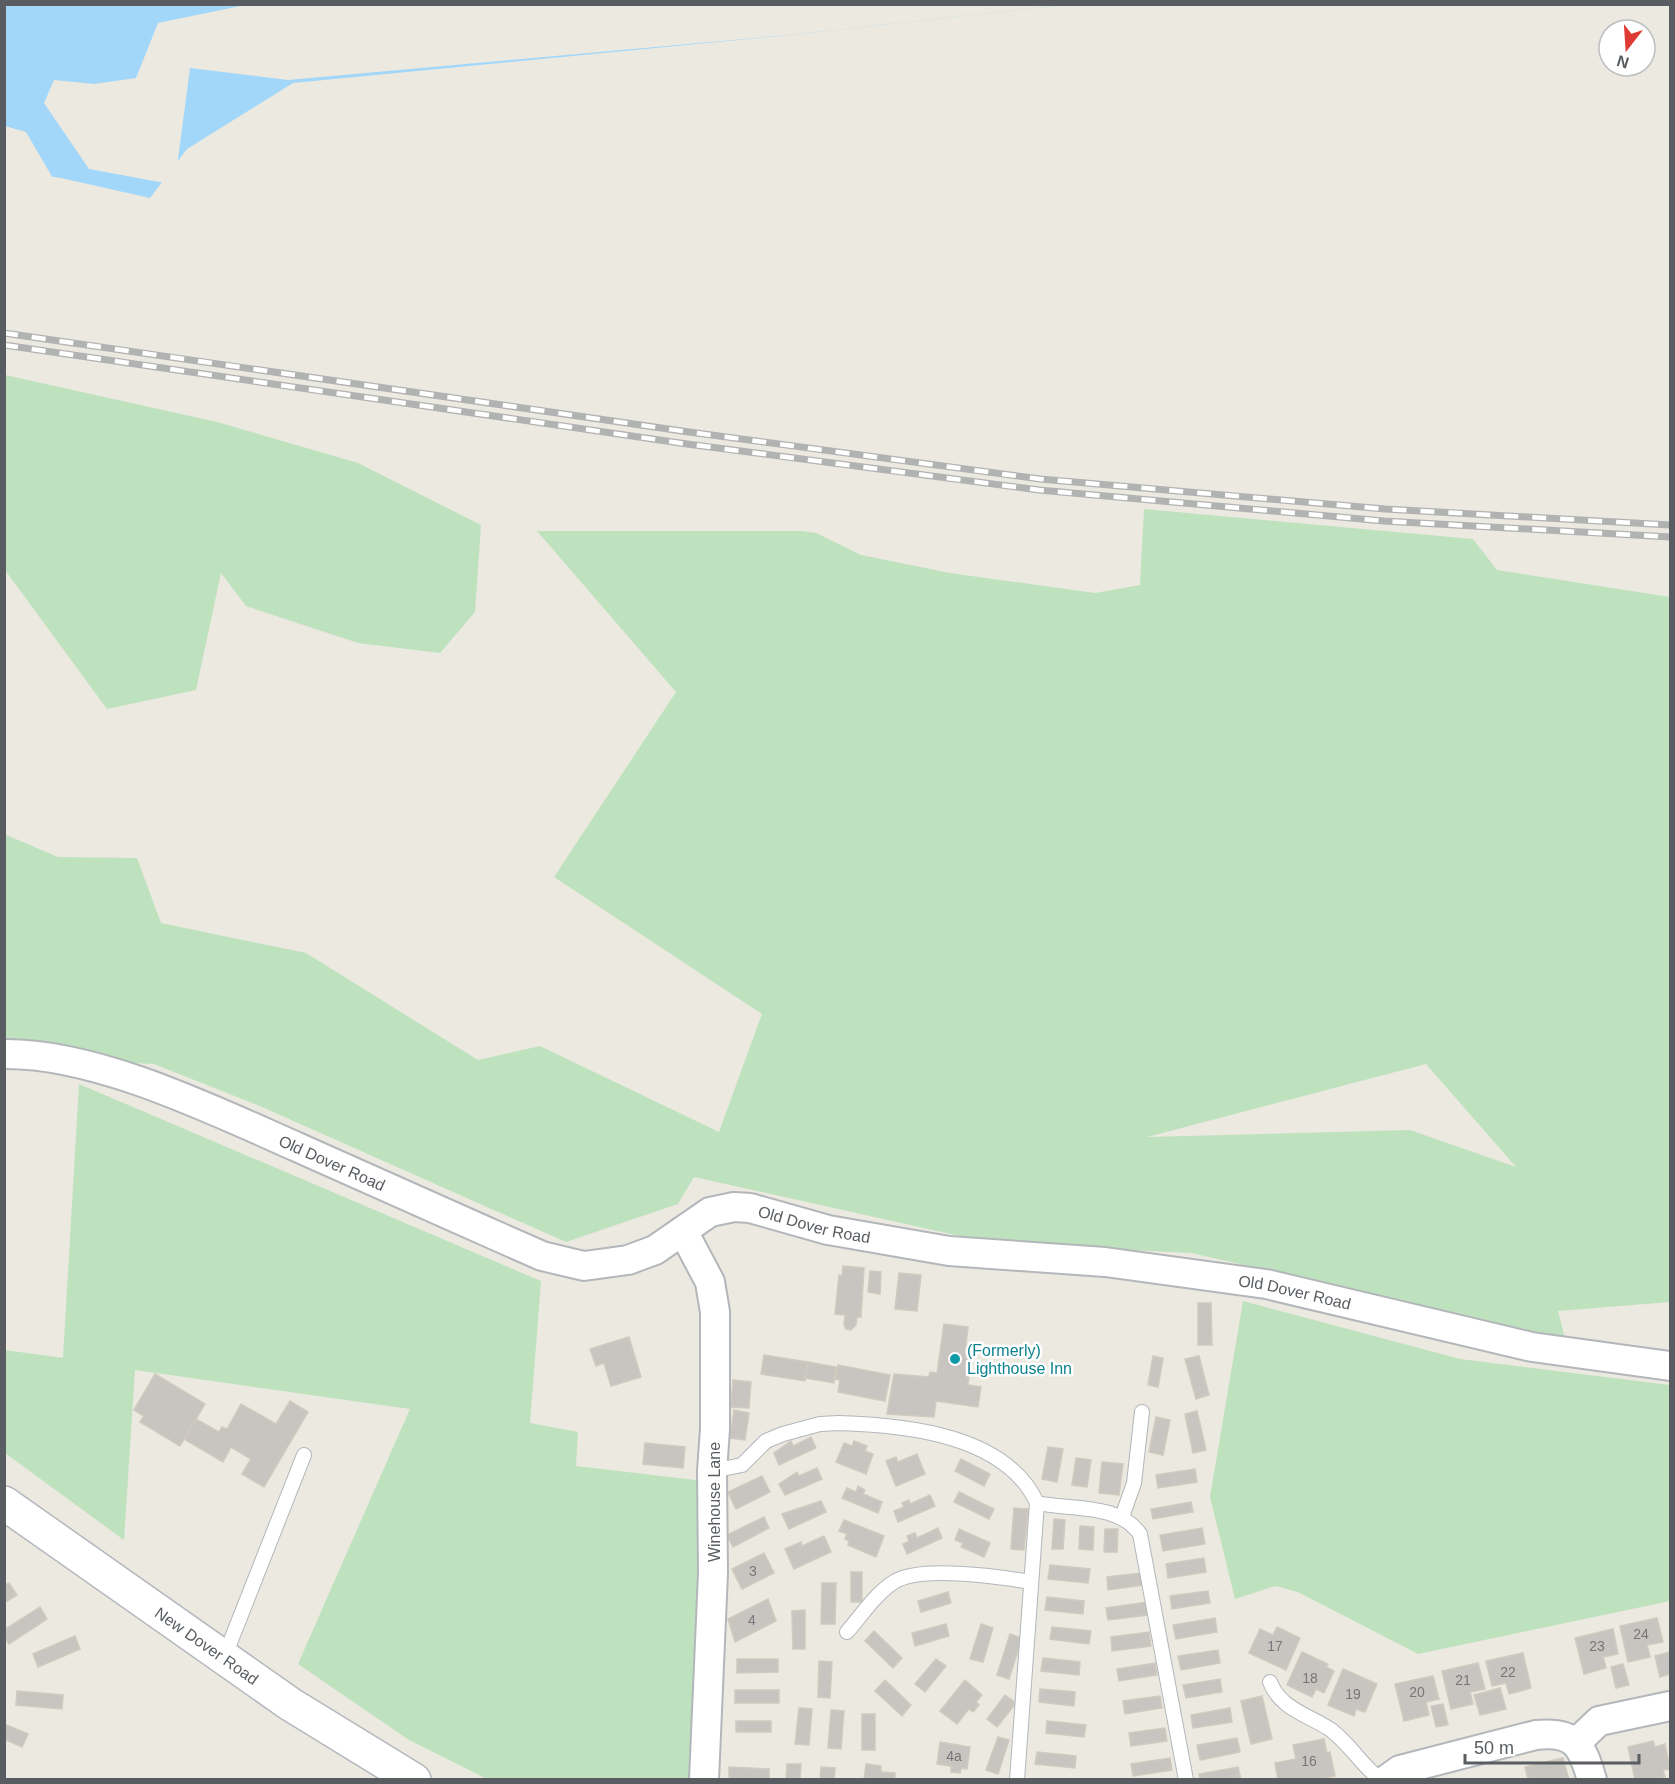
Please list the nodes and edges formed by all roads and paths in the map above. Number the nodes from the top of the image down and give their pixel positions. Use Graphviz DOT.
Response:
graph roads {
  1 [pos="4,1054"];
  2 [pos="682,1231"];
  3 [pos="1671,1365"];
  4 [pos="1142,1412"];
  5 [pos="304,1455"];
  6 [pos="712,1471"];
  7 [pos="4,1503"];
  8 [pos="1037,1503"];
  9 [pos="1122,1517"];
  10 [pos="1031,1582"];
  11 [pos="847,1632"];
  12 [pos="224,1658"];
  13 [pos="1270,1682"];
  14 [pos="1671,1706"];
  15 [pos="1576,1743"];
  16 [pos="414,1779"];
  17 [pos="704,1779"];
  18 [pos="1017,1779"];
  19 [pos="1186,1779"];
  20 [pos="1383,1779"];
  21 [pos="1592,1779"];
  1 -- 2 [label="street, Old Dover Road"];
  2 -- 3 [label="street, Old Dover Road"];
  2 -- 6 [label="street, Winehouse Lane"];
  4 -- 9 [label="lane"];
  5 -- 12 [label="lane"];
  6 -- 8 [label="lane"];
  6 -- 17 [label="street, Winehouse Lane"];
  7 -- 12 [label="main road, New Dover Road"];
  8 -- 9 [label="lane"];
  8 -- 10 [label="lane"];
  9 -- 19 [label="lane"];
  10 -- 11 [label="lane"];
  10 -- 18 [label="lane"];
  12 -- 16 [label="main road, New Dover Road"];
  13 -- 20 [label="lane"];
  14 -- 15 [label="street"];
  15 -- 20 [label="street"];
  15 -- 21 [label="street"];
}
